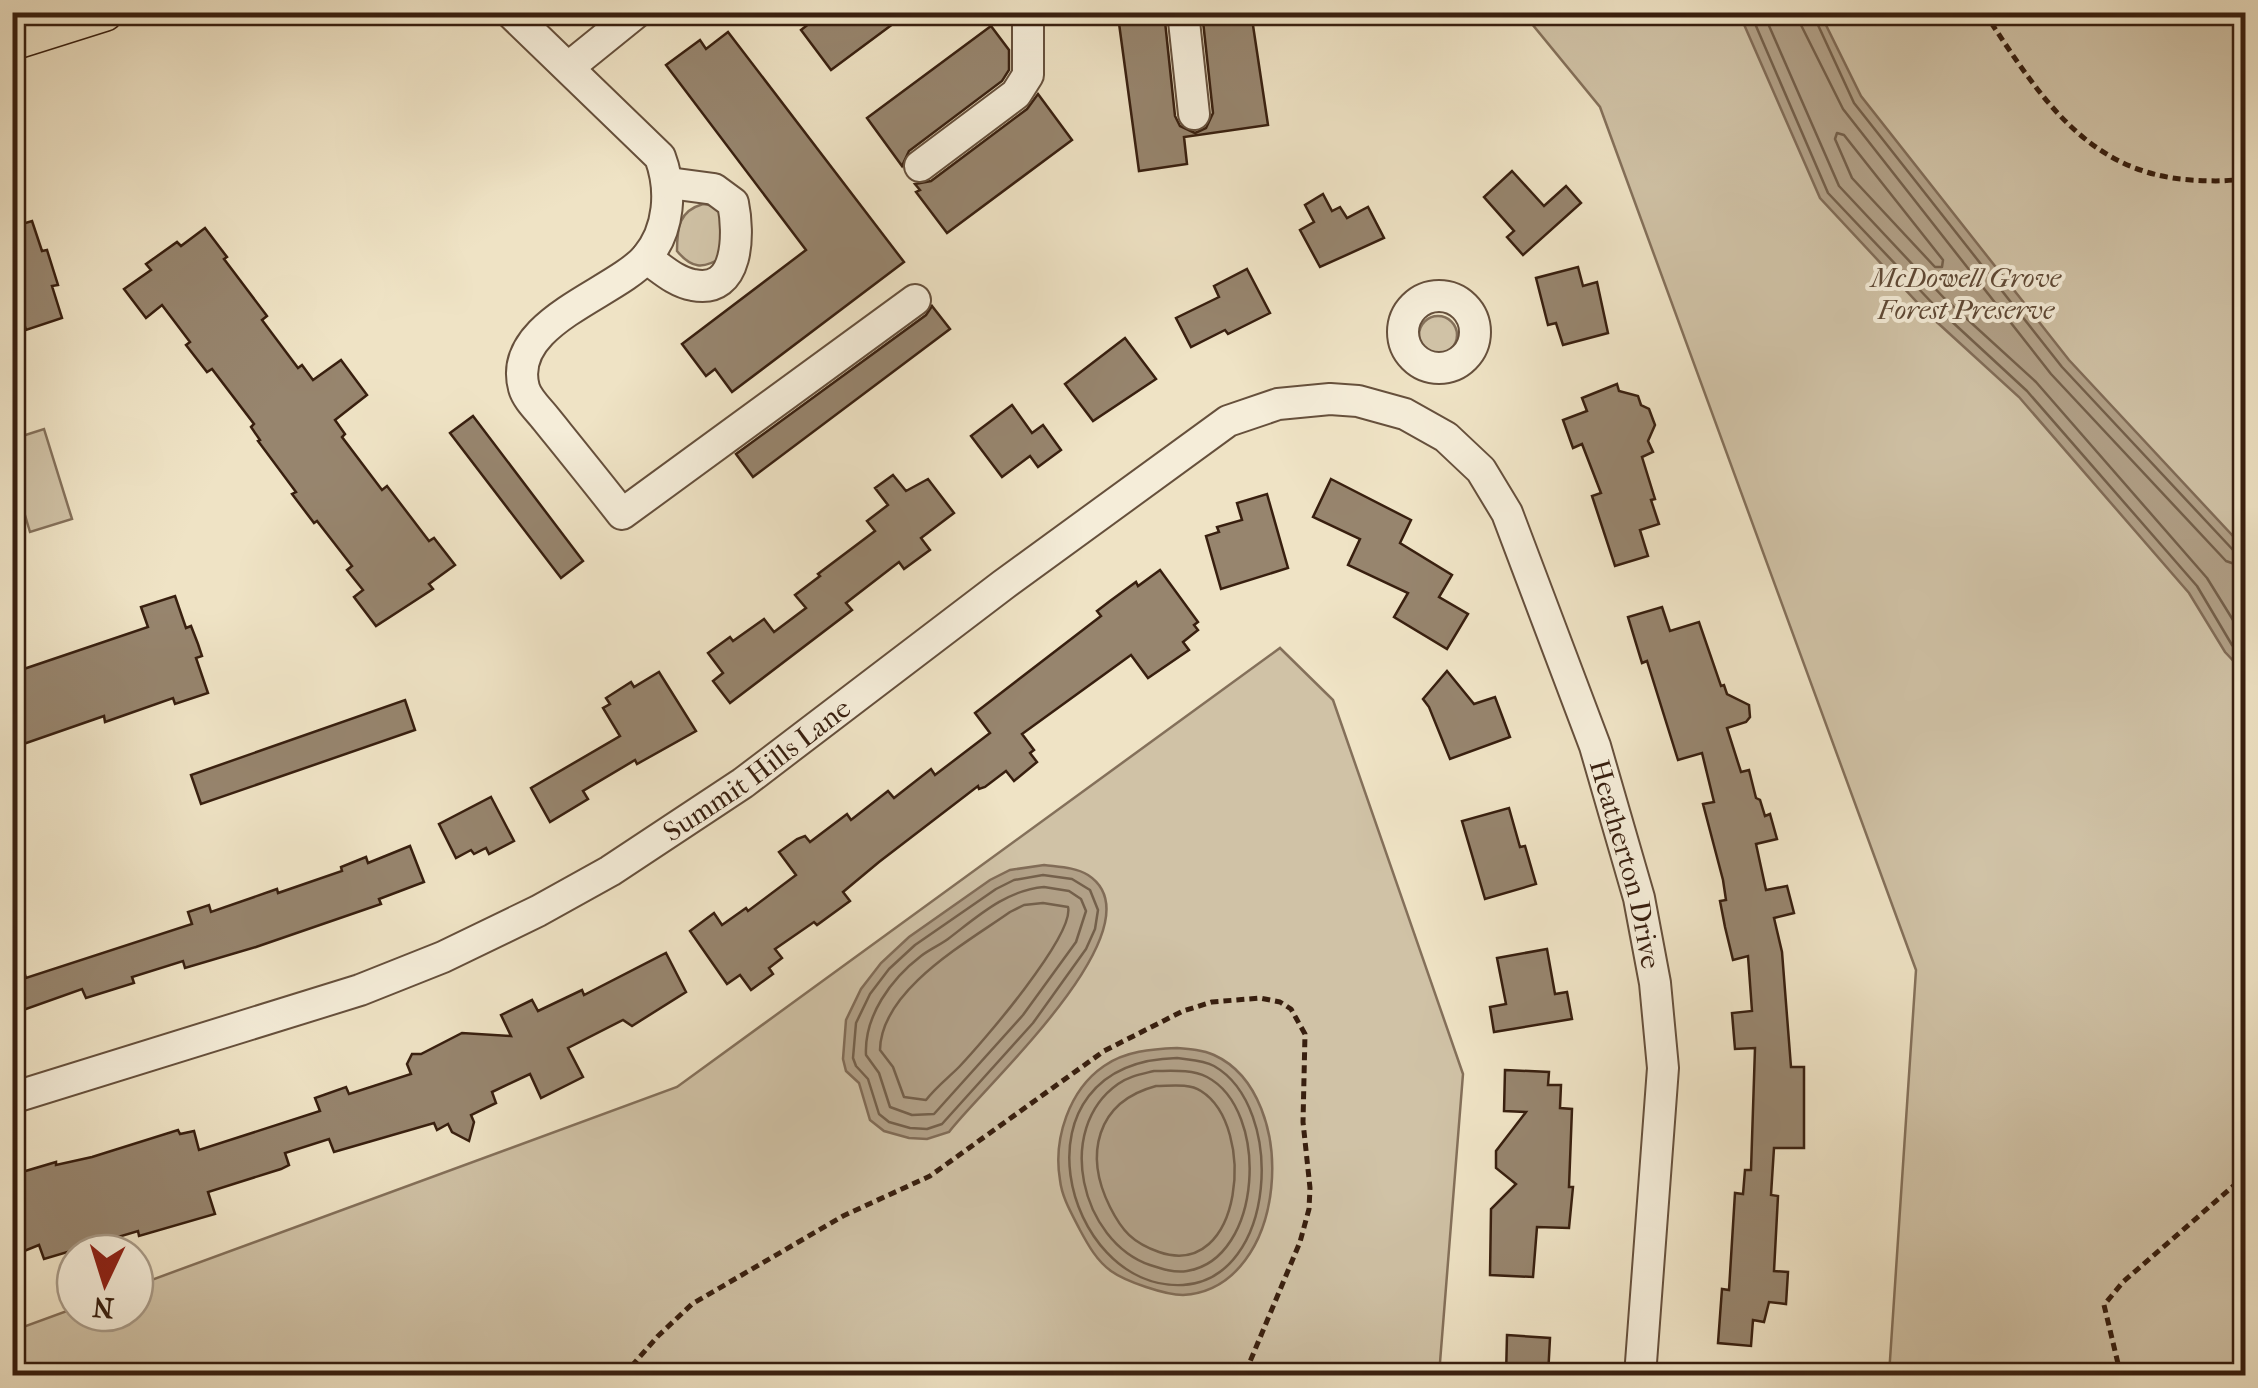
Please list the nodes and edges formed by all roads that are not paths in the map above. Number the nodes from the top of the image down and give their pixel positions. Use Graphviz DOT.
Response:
graph roads {
  1 [pos="104,12"];
  2 [pos="510,12"];
  3 [pos="637,12"];
  4 [pos="1028,12"];
  5 [pos="1182,12"];
  6 [pos="12,41"];
  7 [pos="568,66"];
  8 [pos="1194,114"];
  9 [pos="920,166"];
  10 [pos="670,183"];
  11 [pos="646,258"];
  12 [pos="916,300"];
  13 [pos="1426,366"];
  14 [pos="1405,414"];
  15 [pos="12,1098"];
  16 [pos="1640,1376"];
  1 -- 6 [label="main road"];
  2 -- 7 [label="street"];
  3 -- 7 [label="street"];
  4 -- 9 [label="street"];
  5 -- 8 [label="street"];
  7 -- 10 [label="street"];
  10 -- 11 [label="street"];
  10 -- 11 [label="street"];
  11 -- 12 [label="street"];
  13 -- 14 [label="street"];
  14 -- 15 [label="street, Summit Hills Lane"];
  14 -- 16 [label="street, Heatherton Drive"];
}
